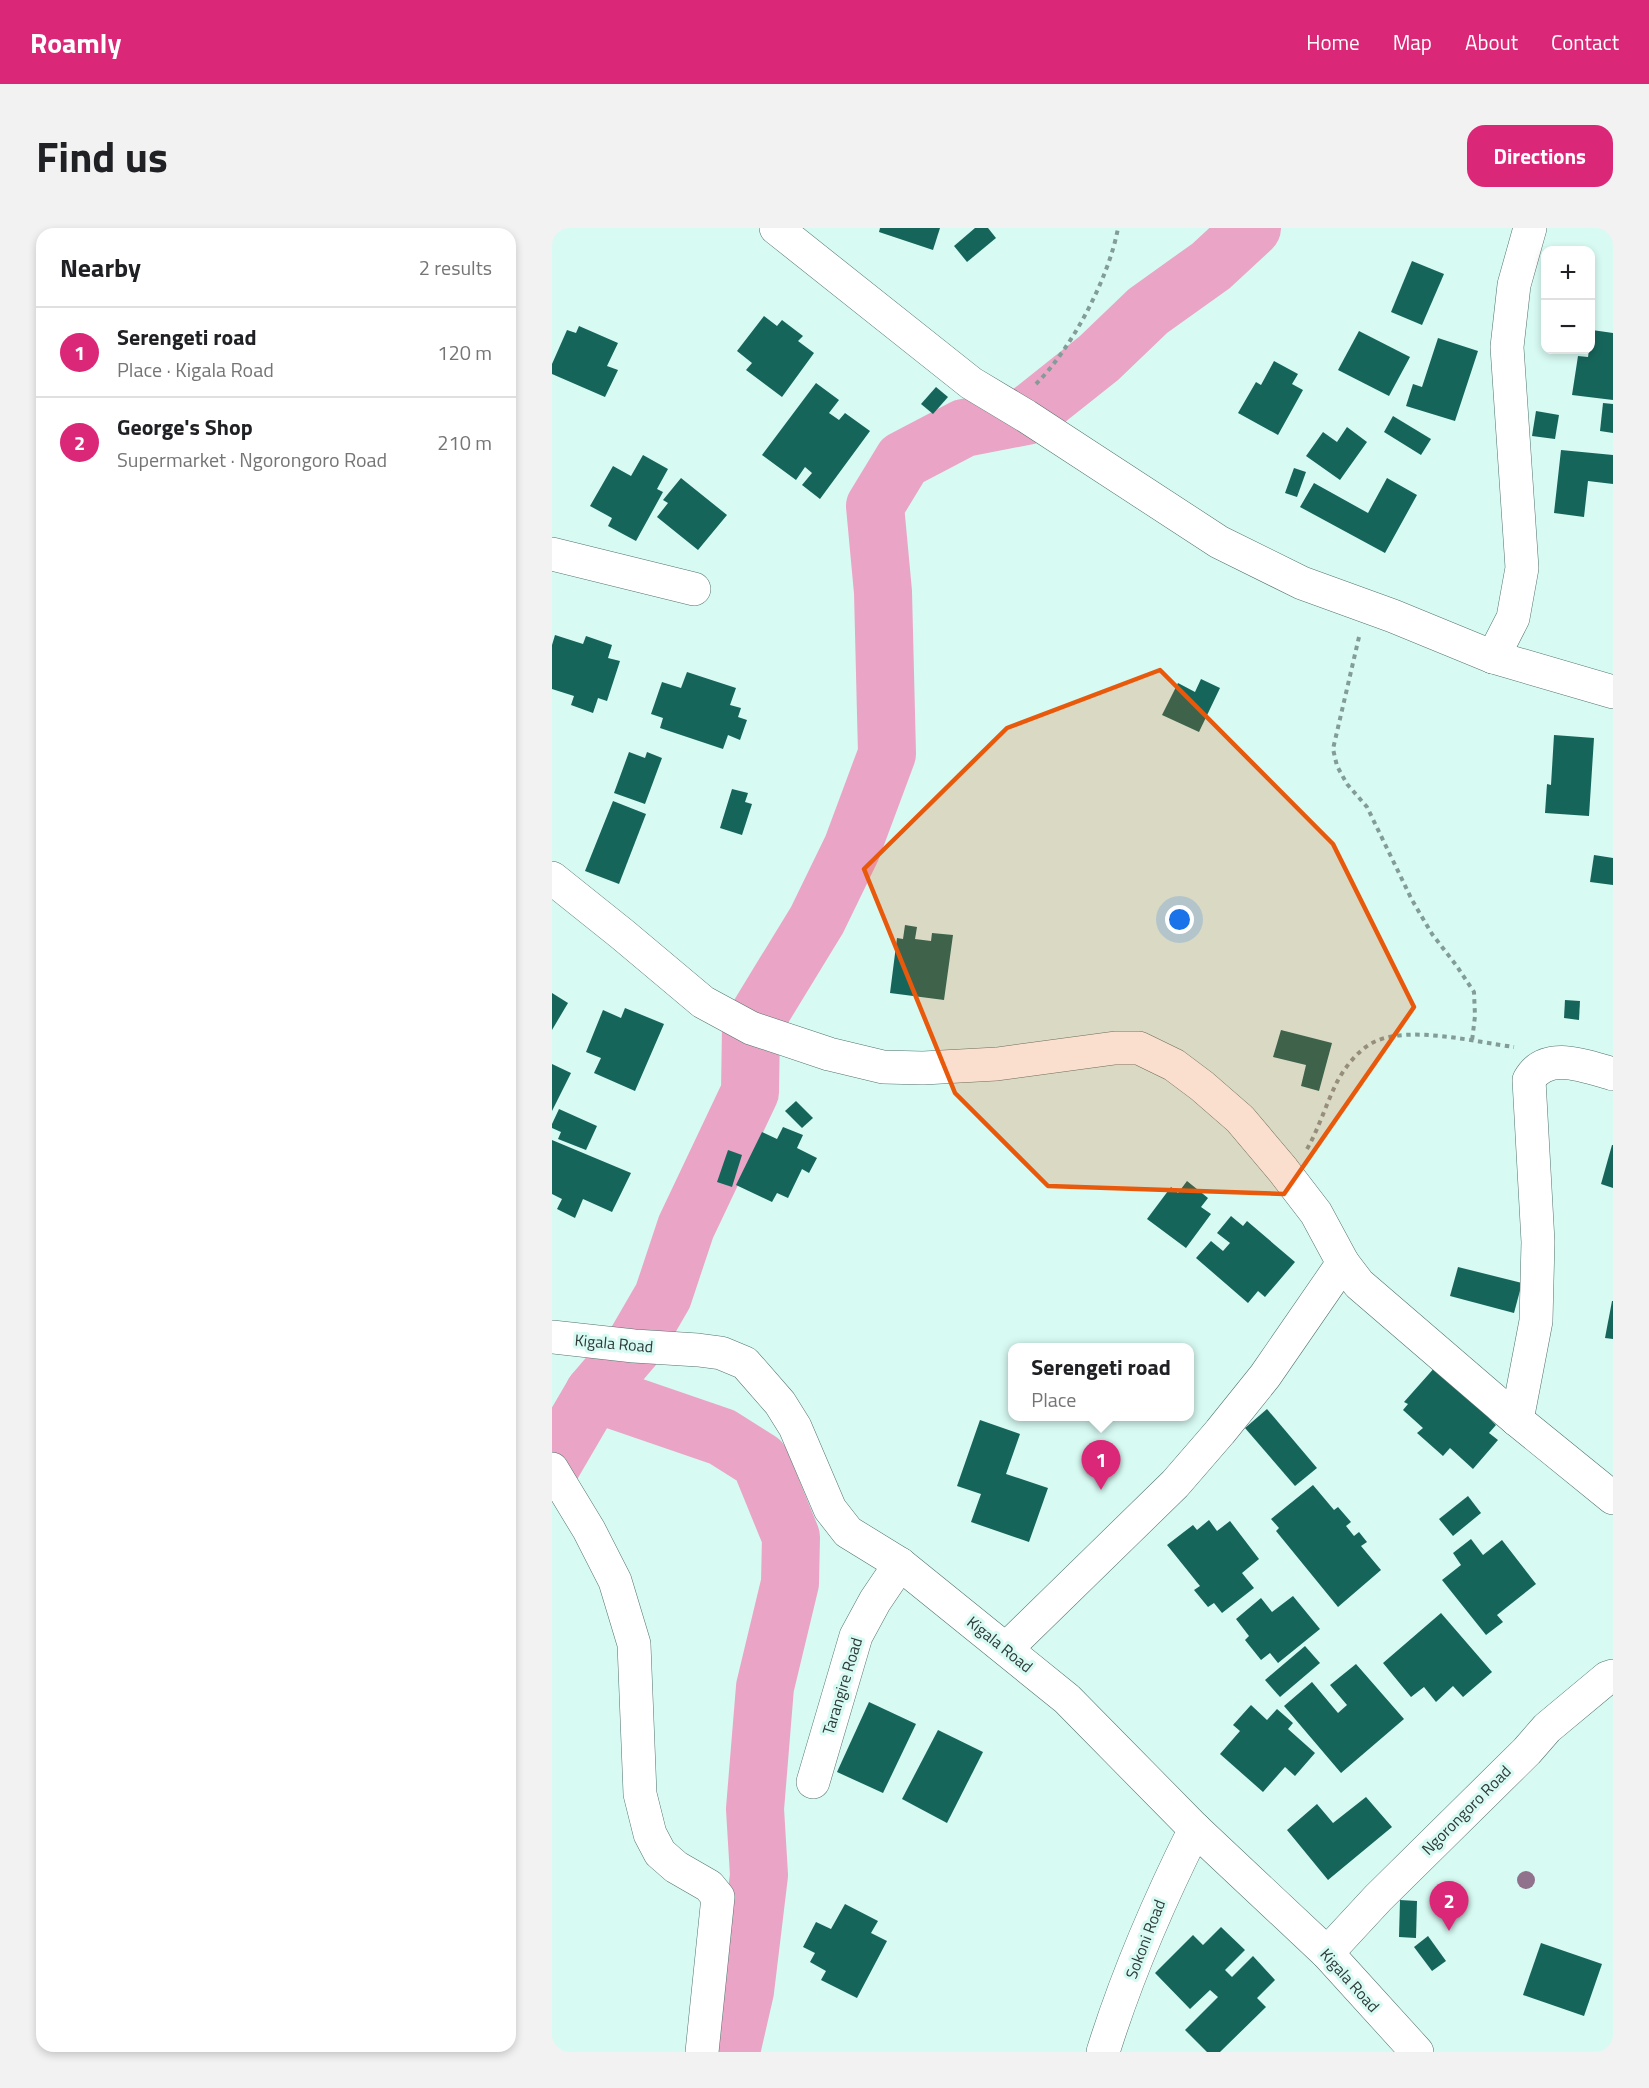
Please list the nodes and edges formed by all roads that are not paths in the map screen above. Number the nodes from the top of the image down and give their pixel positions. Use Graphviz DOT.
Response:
graph roads {
  1 [pos="776,228"];
  2 [pos="1530,228"];
  3 [pos="552,554"];
  4 [pos="694,589"];
  5 [pos="1493,657"];
  6 [pos="1613,693"];
  7 [pos="552,878"];
  8 [pos="552,907"];
  9 [pos="703,1002"];
  10 [pos="1613,1074"];
  11 [pos="1342,1263"];
  12 [pos="552,1337"];
  13 [pos="1516,1420"];
  14 [pos="552,1468"];
  15 [pos="1613,1498"];
  16 [pos="900,1564"];
  17 [pos="1006,1649"];
  18 [pos="1613,1676"];
  19 [pos="813,1782"];
  20 [pos="1195,1828"];
  21 [pos="1328,1953"];
  22 [pos="702,2052"];
  23 [pos="1103,2052"];
  24 [pos="1417,2052"];
  1 -- 5 [label="street"];
  2 -- 5 [label="street"];
  3 -- 4 [label="street"];
  5 -- 6 [label="street"];
  7 -- 9 [label="street"];
  8 -- 9 [label="street"];
  9 -- 11 [label="street"];
  10 -- 13 [label="street"];
  11 -- 13 [label="street"];
  11 -- 17 [label="street"];
  12 -- 16 [label="street, Kigala Road"];
  13 -- 15 [label="street"];
  14 -- 22 [label="street"];
  16 -- 17 [label="street, Kigala Road"];
  16 -- 19 [label="street, Tarangire Road"];
  17 -- 20 [label="street, Kigala Road"];
  18 -- 21 [label="street, Ngorongoro Road"];
  20 -- 21 [label="street, Kigala Road"];
  20 -- 23 [label="street, Sokoni Road"];
  21 -- 24 [label="street, Kigala Road"];
}
